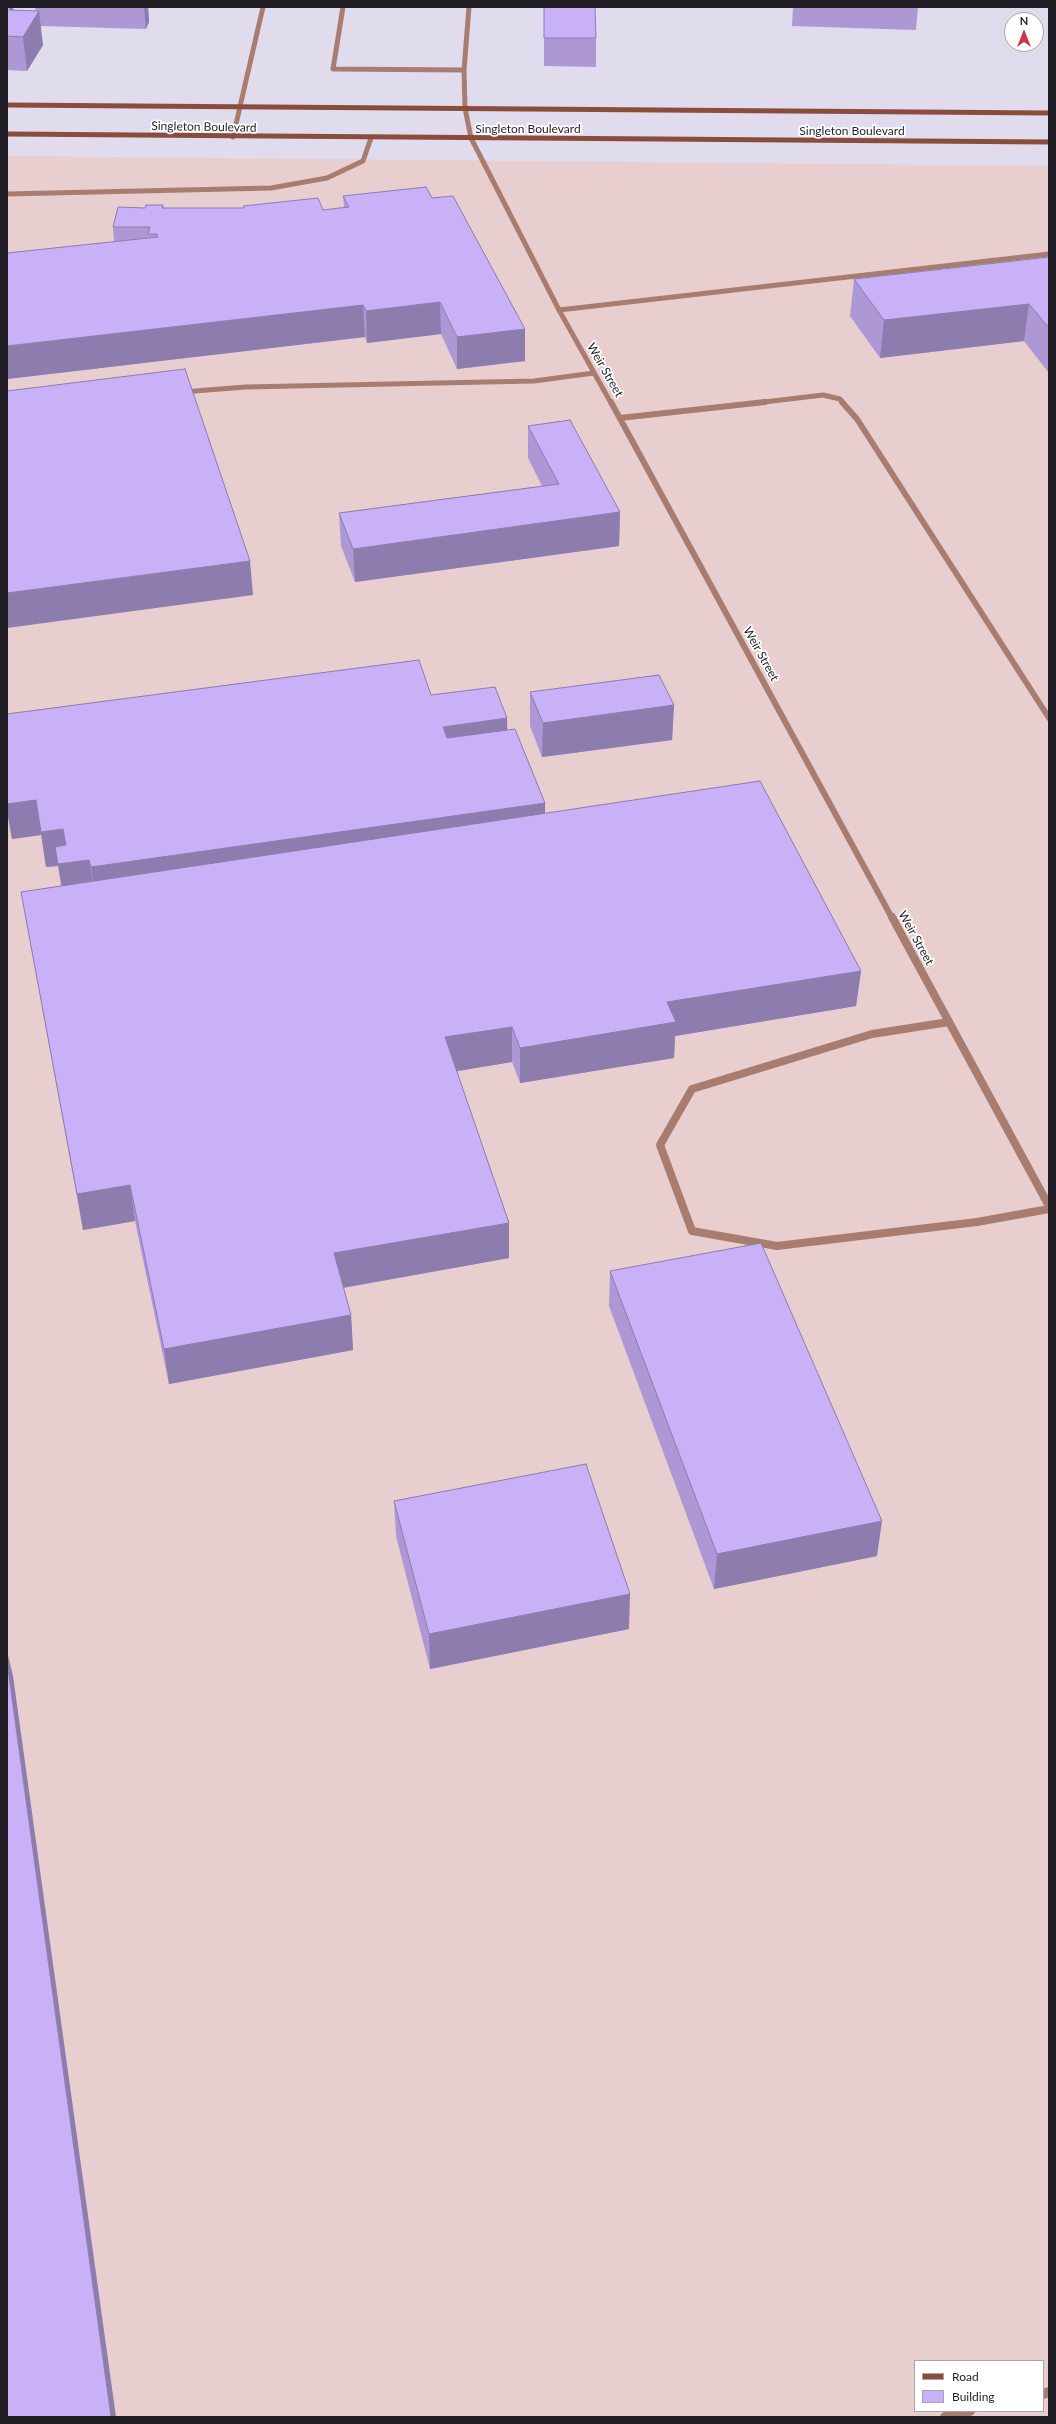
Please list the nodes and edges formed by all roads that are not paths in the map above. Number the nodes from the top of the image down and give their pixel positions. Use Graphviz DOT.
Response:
graph roads {
  1 [pos="262,7"];
  2 [pos="343,7"];
  3 [pos="469,7"];
  4 [pos="464,70"];
  5 [pos="7,105"];
  6 [pos="240,107"];
  7 [pos="465,108"];
  8 [pos="1049,113"];
  9 [pos="7,134"];
  10 [pos="234,137"];
  11 [pos="371,138"];
  12 [pos="471,138"];
  13 [pos="1049,142"];
  14 [pos="7,194"];
  15 [pos="1049,254"];
  16 [pos="559,310"];
  17 [pos="594,373"];
  18 [pos="175,393"];
  19 [pos="620,418"];
  20 [pos="1049,718"];
  21 [pos="949,1022"];
  22 [pos="1049,1207"];
  23 [pos="966,2412"];
  24 [pos="944,2417"];
  1 -- 6 [label="street"];
  2 -- 4 [label="street"];
  3 -- 4 [label="street, Weir Street"];
  4 -- 7 [label="street, Weir Street"];
  5 -- 6 [label="main road, Singleton Boulevard"];
  6 -- 7 [label="main road, Singleton Boulevard"];
  6 -- 10 [label="street"];
  7 -- 8 [label="main road, Singleton Boulevard"];
  7 -- 12 [label="street, Weir Street"];
  9 -- 10 [label="main road, Singleton Boulevard"];
  10 -- 11 [label="main road, Singleton Boulevard"];
  11 -- 12 [label="main road, Singleton Boulevard"];
  11 -- 14 [label="street"];
  12 -- 13 [label="main road, Singleton Boulevard"];
  12 -- 16 [label="street, Weir Street"];
  15 -- 16 [label="street"];
  16 -- 17 [label="street, Weir Street"];
  17 -- 18 [label="street"];
  17 -- 19 [label="street, Weir Street"];
  19 -- 20 [label="street"];
  19 -- 21 [label="street, Weir Street"];
  21 -- 22 [label="street, Weir Street"];
  21 -- 22 [label="street"];
  23 -- 24 [label="street"];
}
